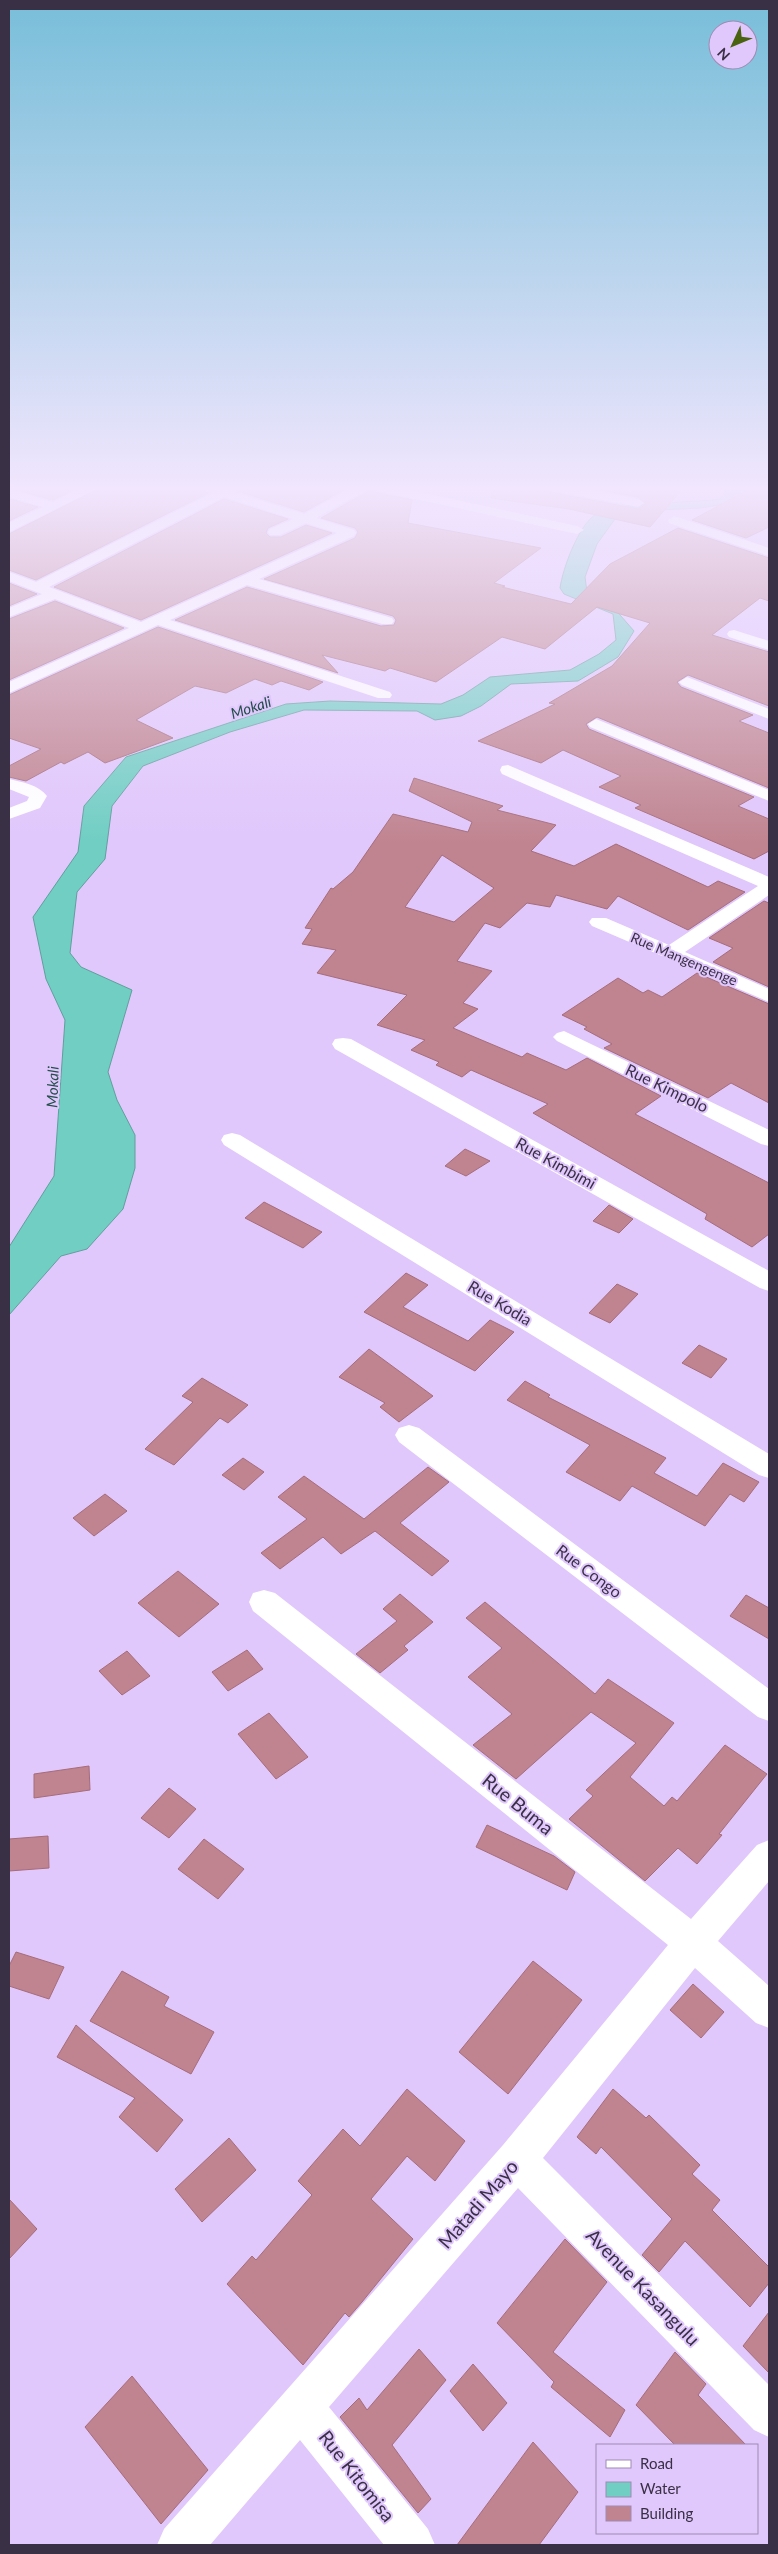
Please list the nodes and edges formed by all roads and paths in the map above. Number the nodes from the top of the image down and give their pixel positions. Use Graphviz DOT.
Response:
graph roads {
  1 [pos="30,604"];
  2 [pos="83,604"];
  3 [pos="195,604"];
  4 [pos="329,604"];
  5 [pos="9,613"];
  6 [pos="159,621"];
  7 [pos="387,621"];
  8 [pos="142,628"];
  9 [pos="734,634"];
  10 [pos="769,646"];
  11 [pos="687,682"];
  12 [pos="9,688"];
  13 [pos="384,695"];
  14 [pos="769,714"];
  15 [pos="596,724"];
  16 [pos="508,770"];
  17 [pos="9,784"];
  18 [pos="769,796"];
  19 [pos="9,814"];
  20 [pos="769,886"];
  21 [pos="599,922"];
  22 [pos="672,952"];
  23 [pos="769,996"];
  24 [pos="564,1037"];
  25 [pos="343,1044"];
  26 [pos="769,1138"];
  27 [pos="232,1140"];
  28 [pos="769,1282"];
  29 [pos="410,1435"];
  30 [pos="769,1466"];
  31 [pos="264,1602"];
  32 [pos="769,1707"];
  33 [pos="769,1856"];
  34 [pos="693,1943"];
  35 [pos="769,2010"];
  36 [pos="517,2159"];
  37 [pos="301,2406"];
  38 [pos="769,2416"];
  39 [pos="180,2545"];
  40 [pos="412,2545"];
  1 -- 5 [label="street"];
  2 -- 8 [label="street"];
  3 -- 6 [label="street"];
  4 -- 7 [label="street"];
  6 -- 8 [label="street"];
  6 -- 13 [label="street"];
  8 -- 12 [label="street"];
  9 -- 10 [label="street"];
  11 -- 14 [label="street"];
  15 -- 18 [label="street"];
  16 -- 20 [label="street"];
  17 -- 19 [label="street"];
  20 -- 22 [label="street"];
  21 -- 22 [label="street, Rue Mangengenge"];
  22 -- 23 [label="street, Rue Mangengenge"];
  24 -- 26 [label="street, Rue Kimpolo"];
  25 -- 28 [label="street, Rue Kimbimi"];
  27 -- 30 [label="street, Rue Kodia"];
  29 -- 32 [label="street, Rue Congo"];
  31 -- 34 [label="street, Rue Buma"];
  33 -- 34 [label="street, Matadi Mayo"];
  34 -- 35 [label="street, Rue Buma"];
  34 -- 36 [label="street, Matadi Mayo"];
  36 -- 37 [label="street, Matadi Mayo"];
  36 -- 38 [label="street, Avenue Kasangulu"];
  37 -- 39 [label="street, Matadi Mayo"];
  37 -- 40 [label="street, Rue Kitomisa"];
}
